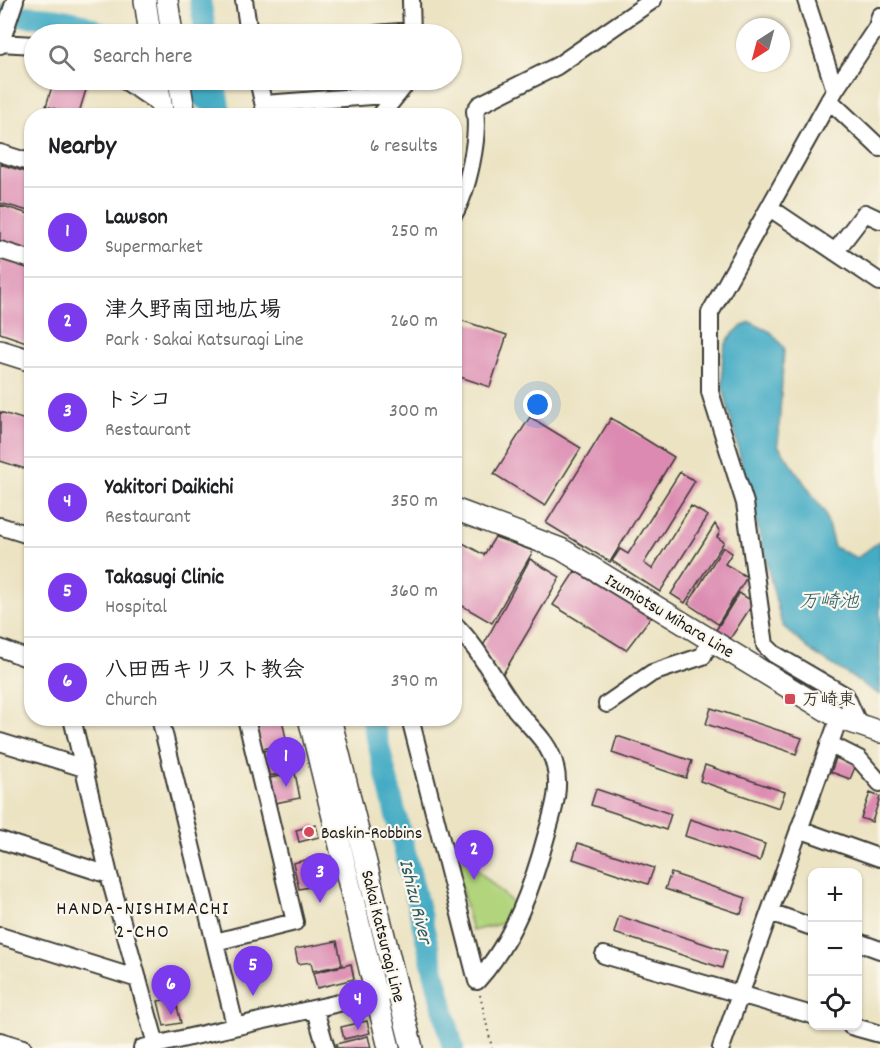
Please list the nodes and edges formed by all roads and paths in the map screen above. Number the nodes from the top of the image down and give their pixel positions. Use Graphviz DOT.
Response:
graph roads {
  1 [pos="15,0"];
  2 [pos="145,0"];
  3 [pos="166,0"];
  4 [pos="244,0"];
  5 [pos="411,0"];
  6 [pos="653,0"];
  7 [pos="806,0"];
  8 [pos="880,16"];
  9 [pos="149,24"];
  10 [pos="170,24"];
  11 [pos="248,24"];
  12 [pos="412,24"];
  13 [pos="1,42"];
  14 [pos="24,44"];
  15 [pos="142,90"];
  16 [pos="181,90"];
  17 [pos="260,90"];
  18 [pos="401,90"];
  19 [pos="398,94"];
  20 [pos="832,95"];
  21 [pos="160,100"];
  22 [pos="184,108"];
  23 [pos="265,108"];
  24 [pos="282,108"];
  25 [pos="387,108"];
  26 [pos="880,147"];
  27 [pos="0,153"];
  28 [pos="24,160"];
  29 [pos="462,197"];
  30 [pos="770,208"];
  31 [pos="880,220"];
  32 [pos="0,250"];
  33 [pos="835,252"];
  34 [pos="24,258"];
  35 [pos="880,282"];
  36 [pos="0,351"];
  37 [pos="24,358"];
  38 [pos="462,512"];
  39 [pos="0,526"];
  40 [pos="24,534"];
  41 [pos="462,632"];
  42 [pos="710,640"];
  43 [pos="0,648"];
  44 [pos="24,657"];
  45 [pos="607,704"];
  46 [pos="848,720"];
  47 [pos="74,726"];
  48 [pos="162,726"];
  49 [pos="248,726"];
  50 [pos="311,726"];
  51 [pos="332,726"];
  52 [pos="412,726"];
  53 [pos="880,732"];
  54 [pos="0,742"];
  55 [pos="829,744"];
  56 [pos="84,768"];
  57 [pos="880,783"];
  58 [pos="799,830"];
  59 [pos="0,840"];
  60 [pos="880,858"];
  61 [pos="109,875"];
  62 [pos="770,912"];
  63 [pos="808,925"];
  64 [pos="0,936"];
  65 [pos="215,942"];
  66 [pos="862,943"];
  67 [pos="880,950"];
  68 [pos="604,955"];
  69 [pos="138,979"];
  70 [pos="477,981"];
  71 [pos="387,992"];
  72 [pos="740,995"];
  73 [pos="315,1010"];
  74 [pos="808,1014"];
  75 [pos="235,1025"];
  76 [pos="862,1029"];
  77 [pos="880,1034"];
  78 [pos="0,1041"];
  79 [pos="152,1047"];
  80 [pos="23,1048"];
  81 [pos="326,1048"];
  82 [pos="389,1048"];
  83 [pos="412,1048"];
  84 [pos="492,1048"];
  85 [pos="721,1048"];
  1 -- 13 [label="street"];
  2 -- 9 [label="main road"];
  3 -- 10 [label="main road"];
  4 -- 11 [label="street"];
  5 -- 12 [label="street"];
  6 -- 29 [label="street"];
  7 -- 20 [label="street"];
  8 -- 20 [label="street"];
  13 -- 14 [label="street"];
  15 -- 21 [label="street"];
  16 -- 22 [label="main road"];
  17 -- 23 [label="street"];
  18 -- 19 [label="street"];
  19 -- 24 [label="street"];
  19 -- 25 [label="street"];
  20 -- 26 [label="street"];
  20 -- 30 [label="street"];
  27 -- 28 [label="street"];
  30 -- 33 [label="street"];
  30 -- 46 [label="street"];
  31 -- 33 [label="street"];
  32 -- 34 [label="street"];
  33 -- 35 [label="street"];
  36 -- 37 [label="main road"];
  38 -- 42 [label="main road, Izumiotsu Mihara Line"];
  39 -- 40 [label="street"];
  41 -- 70 [label="street"];
  42 -- 45 [label="street"];
  42 -- 46 [label="main road, Izumiotsu Mihara Line"];
  43 -- 44 [label="street"];
  46 -- 53 [label="main road, Izumiotsu Mihara Line"];
  46 -- 55 [label="street"];
  47 -- 56 [label="street"];
  48 -- 65 [label="street"];
  49 -- 65 [label="street"];
  50 -- 71 [label="main road, Sakai Katsuragi Line"];
  51 -- 71 [label="main road, Sakai Katsuragi Line"];
  52 -- 70 [label="street"];
  54 -- 56 [label="street"];
  55 -- 57 [label="street"];
  55 -- 58 [label="street"];
  56 -- 61 [label="street"];
  58 -- 60 [label="street"];
  58 -- 62 [label="street"];
  59 -- 61 [label="street"];
  61 -- 69 [label="street"];
  62 -- 63 [label="street"];
  62 -- 72 [label="street"];
  64 -- 69 [label="street"];
  65 -- 75 [label="street"];
  66 -- 67 [label="street"];
  68 -- 72 [label="street"];
  69 -- 79 [label="street"];
  70 -- 84 [label="path"];
  71 -- 73 [label="street"];
  71 -- 82 [label="main road, Sakai Katsuragi Line"];
  71 -- 83 [label="main road, Sakai Katsuragi Line"];
  72 -- 74 [label="street"];
  72 -- 85 [label="street"];
  73 -- 75 [label="street"];
  73 -- 81 [label="street"];
  75 -- 79 [label="street"];
  76 -- 77 [label="street"];
  78 -- 80 [label="street"];
}
